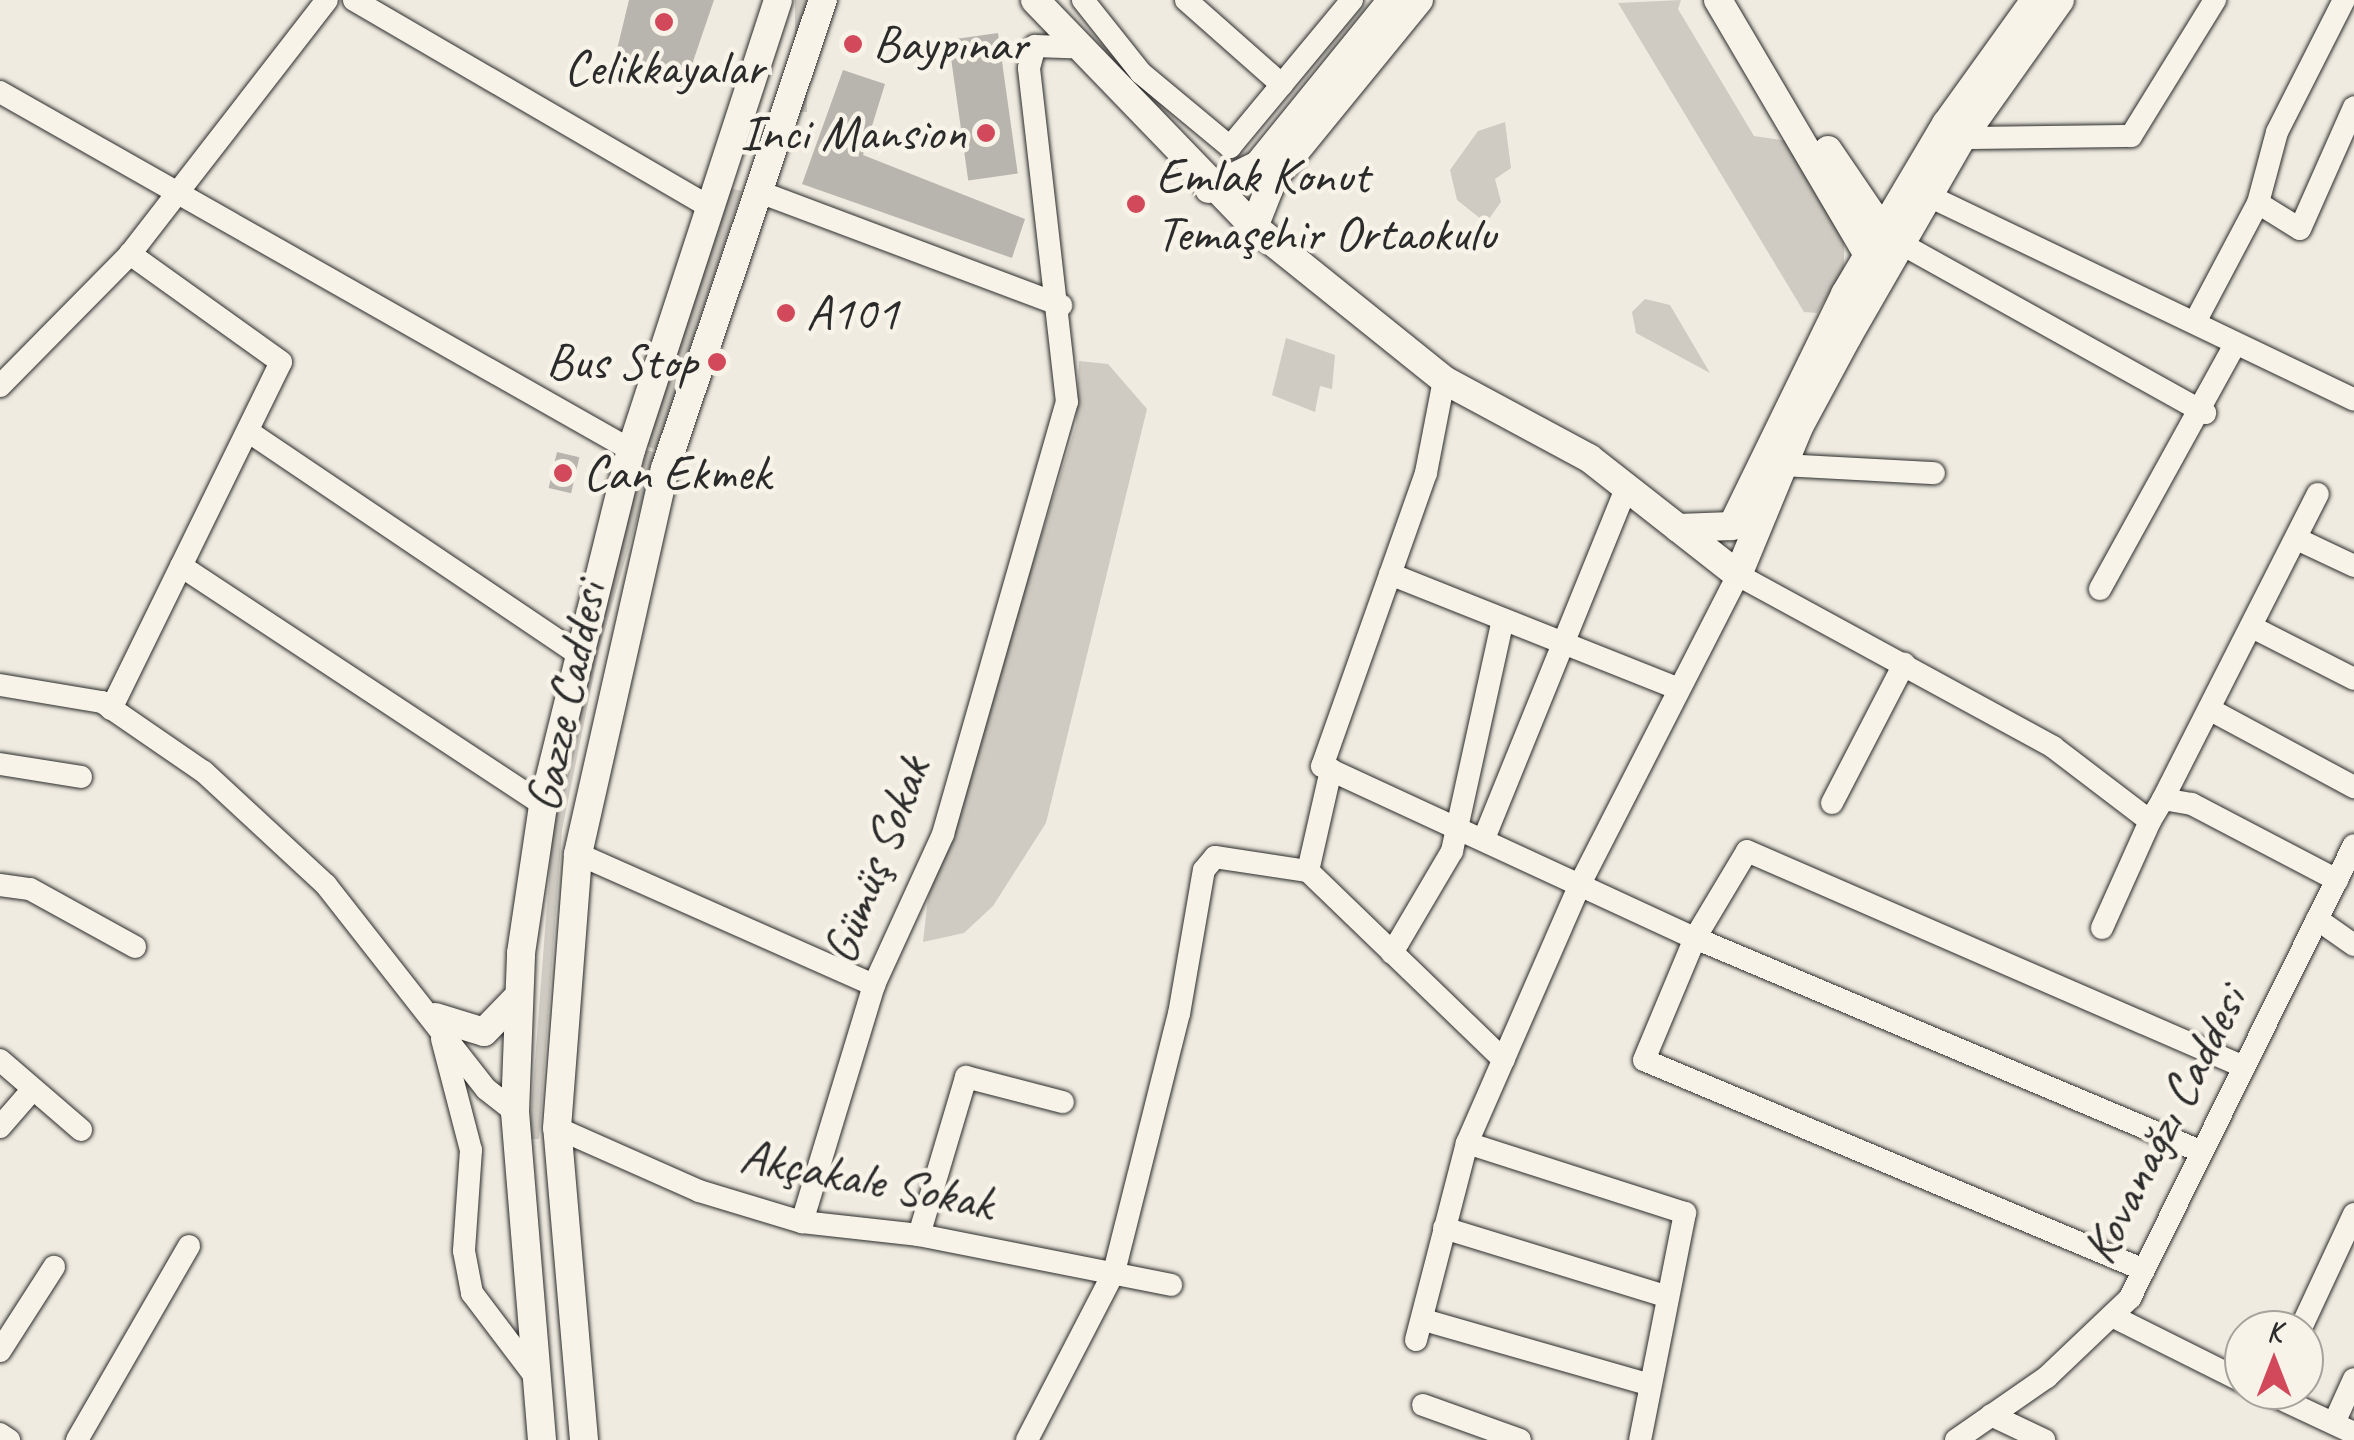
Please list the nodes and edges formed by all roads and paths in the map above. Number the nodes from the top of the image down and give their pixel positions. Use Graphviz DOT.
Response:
graph roads {
  1 [pos="326,0"];
  2 [pos="354,0"];
  3 [pos="778,0"];
  4 [pos="822,0"];
  5 [pos="1034,0"];
  6 [pos="1084,0"];
  7 [pos="1186,0"];
  8 [pos="1392,0"];
  9 [pos="1419,0"];
  10 [pos="1718,0"];
  11 [pos="1740,0"];
  12 [pos="2036,0"];
  13 [pos="2060,0"];
  14 [pos="2214,0"];
  15 [pos="2350,1"];
  16 [pos="1343,3"];
  17 [pos="1071,47"];
  18 [pos="1282,85"];
  19 [pos="0,92"];
  20 [pos="2354,108"];
  21 [pos="1962,138"];
  22 [pos="1209,189"];
  23 [pos="182,191"];
  24 [pos="757,191"];
  25 [pos="1929,196"];
  26 [pos="2258,203"];
  27 [pos="712,208"];
  28 [pos="1254,227"];
  29 [pos="1884,245"];
  30 [pos="130,254"];
  31 [pos="1061,305"];
  32 [pos="2195,322"];
  33 [pos="2234,344"];
  34 [pos="1444,380"];
  35 [pos="0,386"];
  36 [pos="2354,400"];
  37 [pos="2205,413"];
  38 [pos="252,434"];
  39 [pos="630,450"];
  40 [pos="1784,465"];
  41 [pos="1934,473"];
  42 [pos="1627,487"];
  43 [pos="2318,494"];
  44 [pos="1678,528"];
  45 [pos="1743,532"];
  46 [pos="2297,538"];
  47 [pos="182,566"];
  48 [pos="2354,566"];
  49 [pos="1390,574"];
  50 [pos="1738,575"];
  51 [pos="2100,590"];
  52 [pos="1503,620"];
  53 [pos="2252,628"];
  54 [pos="1562,644"];
  55 [pos="574,652"];
  56 [pos="1904,664"];
  57 [pos="2354,679"];
  58 [pos="0,685"];
  59 [pos="1677,688"];
  60 [pos="111,708"];
  61 [pos="2209,708"];
  62 [pos="0,764"];
  63 [pos="1332,770"];
  64 [pos="82,777"];
  65 [pos="2354,787"];
  66 [pos="2163,799"];
  67 [pos="1832,803"];
  68 [pos="543,805"];
  69 [pos="2150,821"];
  70 [pos="1460,825"];
  71 [pos="1485,836"];
  72 [pos="2354,845"];
  73 [pos="578,854"];
  74 [pos="1308,872"];
  75 [pos="2337,880"];
  76 [pos="1581,882"];
  77 [pos="0,885"];
  78 [pos="2317,919"];
  79 [pos="2102,928"];
  80 [pos="1696,938"];
  81 [pos="2354,945"];
  82 [pos="135,947"];
  83 [pos="1392,953"];
  84 [pos="874,985"];
  85 [pos="518,997"];
  86 [pos="435,1016"];
  87 [pos="0,1060"];
  88 [pos="1504,1060"];
  89 [pos="2244,1067"];
  90 [pos="33,1089"];
  91 [pos="1064,1102"];
  92 [pos="515,1112"];
  93 [pos="0,1127"];
  94 [pos="557,1128"];
  95 [pos="81,1130"];
  96 [pos="1466,1144"];
  97 [pos="2202,1152"];
  98 [pos="2354,1214"];
  99 [pos="802,1222"];
  100 [pos="1444,1228"];
  101 [pos="919,1235"];
  102 [pos="189,1246"];
  103 [pos="54,1266"];
  104 [pos="2144,1270"];
  105 [pos="1114,1272"];
  106 [pos="1171,1285"];
  107 [pos="1662,1296"];
  108 [pos="2309,1310"];
  109 [pos="2112,1316"];
  110 [pos="0,1351"];
  111 [pos="530,1371"];
  112 [pos="2224,1372"];
  113 [pos="2354,1379"];
  114 [pos="1650,1385"];
  115 [pos="1423,1405"];
  116 [pos="2303,1410"];
  117 [pos="1992,1415"];
  118 [pos="2342,1431"];
  119 [pos="0,1434"];
  120 [pos="1038,1437"];
  121 [pos="1514,1439"];
  122 [pos="8,1440"];
  123 [pos="76,1440"];
  124 [pos="542,1440"];
  125 [pos="584,1440"];
  126 [pos="1640,1440"];
  127 [pos="1956,1440"];
  128 [pos="2044,1440"];
  1 -- 23 [label="street"];
  2 -- 27 [label="street"];
  3 -- 27 [label="main road, Gazze Caddesi"];
  4 -- 24 [label="main road, Gazze Caddesi"];
  5 -- 17 [label="main road"];
  6 -- 18 [label="street"];
  7 -- 18 [label="street"];
  8 -- 22 [label="main road"];
  9 -- 28 [label="main road"];
  10 -- 29 [label="main road"];
  11 -- 29 [label="main road"];
  12 -- 29 [label="main road"];
  13 -- 21 [label="main road"];
  14 -- 21 [label="street"];
  15 -- 26 [label="street"];
  16 -- 18 [label="street"];
  17 -- 22 [label="main road"];
  17 -- 31 [label="street, Gümüş Sokak"];
  19 -- 23 [label="street"];
  20 -- 26 [label="street"];
  21 -- 25 [label="main road"];
  22 -- 28 [label="main road"];
  23 -- 30 [label="street"];
  23 -- 39 [label="street"];
  24 -- 31 [label="street"];
  24 -- 73 [label="main road, Gazze Caddesi"];
  25 -- 29 [label="main road"];
  25 -- 32 [label="street"];
  26 -- 32 [label="street"];
  27 -- 39 [label="main road, Gazze Caddesi"];
  28 -- 34 [label="main road"];
  29 -- 37 [label="street"];
  29 -- 40 [label="main road"];
  29 -- 45 [label="main road"];
  30 -- 35 [label="street"];
  30 -- 38 [label="street"];
  31 -- 84 [label="street, Gümüş Sokak"];
  32 -- 33 [label="street"];
  33 -- 36 [label="street"];
  33 -- 37 [label="street"];
  34 -- 42 [label="main road"];
  34 -- 49 [label="street"];
  37 -- 51 [label="street"];
  38 -- 47 [label="street"];
  38 -- 55 [label="street"];
  39 -- 55 [label="main road, Gazze Caddesi"];
  40 -- 41 [label="street"];
  40 -- 45 [label="main road"];
  42 -- 44 [label="main road"];
  42 -- 54 [label="street"];
  43 -- 46 [label="street"];
  44 -- 45 [label="main road"];
  44 -- 50 [label="main road"];
  45 -- 50 [label="main road"];
  46 -- 48 [label="street"];
  46 -- 53 [label="street"];
  47 -- 60 [label="street"];
  47 -- 68 [label="street"];
  49 -- 52 [label="street"];
  49 -- 63 [label="street"];
  50 -- 56 [label="street"];
  50 -- 59 [label="street"];
  52 -- 54 [label="street"];
  52 -- 70 [label="street"];
  53 -- 57 [label="street"];
  53 -- 61 [label="street"];
  54 -- 59 [label="street"];
  54 -- 71 [label="street"];
  55 -- 68 [label="main road, Gazze Caddesi"];
  56 -- 67 [label="street"];
  56 -- 69 [label="street"];
  58 -- 60 [label="street"];
  59 -- 76 [label="street"];
  60 -- 86 [label="street"];
  61 -- 65 [label="street"];
  61 -- 66 [label="street"];
  62 -- 64 [label="street"];
  63 -- 70 [label="street"];
  63 -- 74 [label="street"];
  66 -- 69 [label="street"];
  66 -- 75 [label="street"];
  68 -- 85 [label="main road, Gazze Caddesi"];
  69 -- 79 [label="street"];
  70 -- 71 [label="street"];
  70 -- 83 [label="street"];
  71 -- 76 [label="street"];
  72 -- 75 [label="street, Kovanağzı Caddesi"];
  73 -- 84 [label="street"];
  73 -- 94 [label="main road, Gazze Caddesi"];
  74 -- 83 [label="street"];
  74 -- 105 [label="street"];
  75 -- 78 [label="street, Kovanağzı Caddesi"];
  76 -- 80 [label="street"];
  76 -- 88 [label="street"];
  77 -- 82 [label="street"];
  78 -- 81 [label="street"];
  78 -- 89 [label="street, Kovanağzı Caddesi"];
  80 -- 89 [label="street"];
  80 -- 97 [label="street"];
  80 -- 104 [label="street"];
  83 -- 88 [label="street"];
  84 -- 99 [label="street, Gümüş Sokak"];
  85 -- 86 [label="main road"];
  85 -- 92 [label="main road, Gazze Caddesi"];
  86 -- 92 [label="street"];
  86 -- 111 [label="street"];
  87 -- 90 [label="street"];
  88 -- 96 [label="street"];
  89 -- 97 [label="street, Kovanağzı Caddesi"];
  90 -- 93 [label="street"];
  90 -- 95 [label="street"];
  91 -- 101 [label="street"];
  92 -- 111 [label="main road, Gazze Caddesi"];
  94 -- 99 [label="street, Akçakale Sokak"];
  94 -- 125 [label="main road, Gazze Caddesi"];
  96 -- 100 [label="street"];
  96 -- 107 [label="street"];
  97 -- 104 [label="street, Kovanağzı Caddesi"];
  98 -- 108 [label="street"];
  99 -- 101 [label="street, Akçakale Sokak"];
  100 -- 107 [label="street"];
  100 -- 114 [label="street"];
  101 -- 105 [label="street, Akçakale Sokak"];
  102 -- 123 [label="street"];
  103 -- 110 [label="street"];
  104 -- 109 [label="street, Kovanağzı Caddesi"];
  105 -- 106 [label="street, Akçakale Sokak"];
  105 -- 120 [label="street"];
  107 -- 114 [label="street"];
  109 -- 112 [label="street"];
  109 -- 117 [label="street, Kovanağzı Caddesi"];
  111 -- 124 [label="main road, Gazze Caddesi"];
  113 -- 118 [label="street"];
  114 -- 126 [label="street"];
  115 -- 121 [label="street"];
  116 -- 118 [label="street"];
  117 -- 127 [label="street, Kovanağzı Caddesi"];
  117 -- 128 [label="street"];
  119 -- 122 [label="street"];
}
